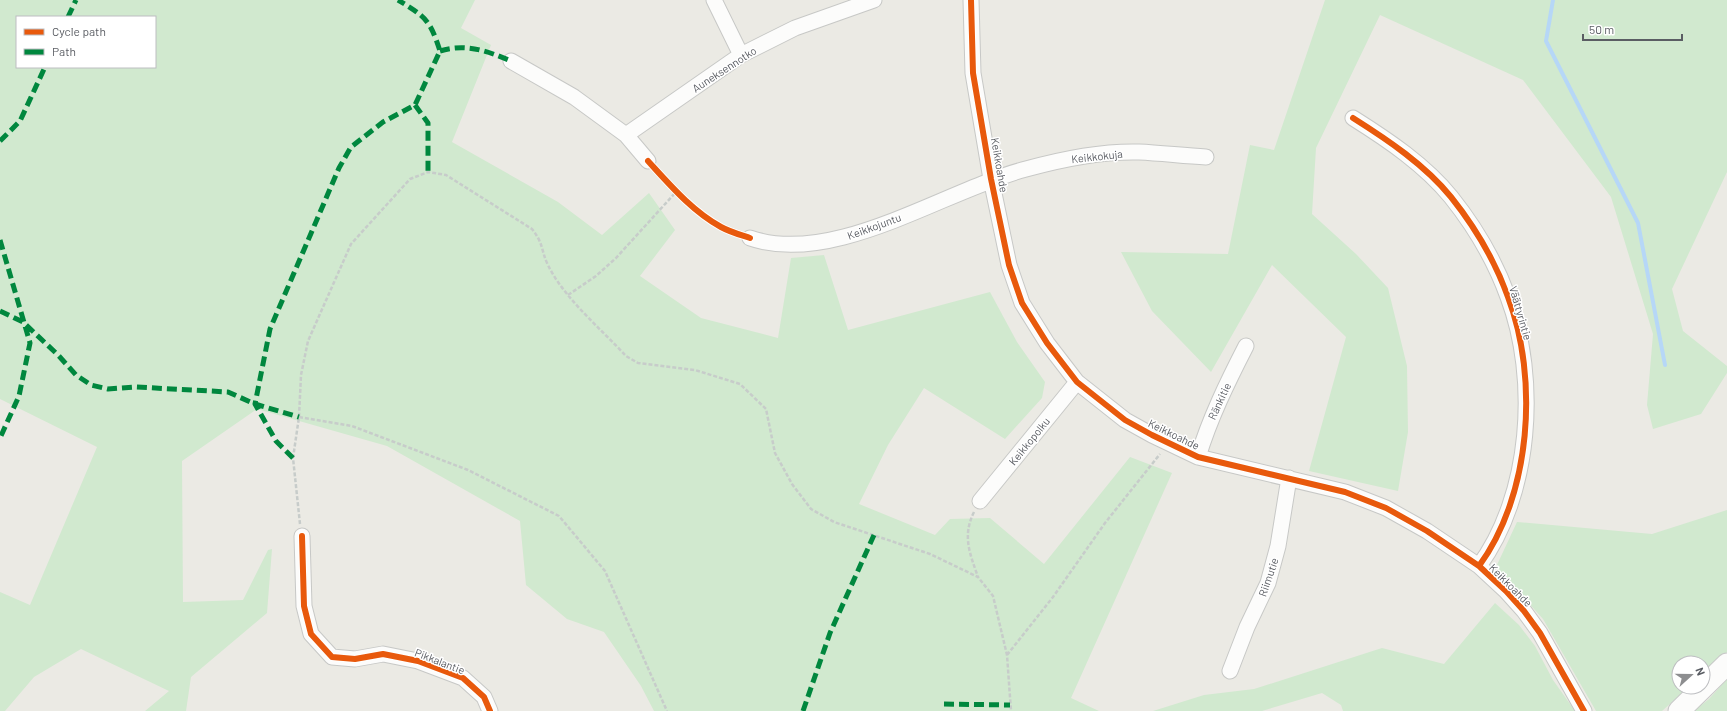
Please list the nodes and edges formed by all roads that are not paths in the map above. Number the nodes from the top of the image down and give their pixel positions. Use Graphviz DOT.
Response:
graph roads {
  1 [pos="714,0"];
  2 [pos="873,0"];
  3 [pos="972,0"];
  4 [pos="741,55"];
  5 [pos="511,61"];
  6 [pos="1353,118"];
  7 [pos="626,135"];
  8 [pos="1206,157"];
  9 [pos="648,160"];
  10 [pos="991,179"];
  11 [pos="750,238"];
  12 [pos="1246,346"];
  13 [pos="1077,382"];
  14 [pos="1198,458"];
  15 [pos="1288,478"];
  16 [pos="980,501"];
  17 [pos="302,536"];
  18 [pos="1479,566"];
  19 [pos="1727,664"];
  20 [pos="1230,671"];
  21 [pos="490,711"];
  22 [pos="1584,711"];
  23 [pos="1678,711"];
  1 -- 4 [label="street"];
  2 -- 4 [label="street, Auneksennotko"];
  3 -- 10 [label="street, Keikkoahde"];
  4 -- 7 [label="street, Auneksennotko"];
  5 -- 7 [label="street"];
  6 -- 18 [label="street, Väättyrintie"];
  7 -- 9 [label="street"];
  8 -- 10 [label="street, Keikkokuja"];
  10 -- 11 [label="street, Keikkojuntu"];
  10 -- 13 [label="street, Keikkoahde"];
  12 -- 14 [label="street, Ränkitie"];
  13 -- 14 [label="street, Keikkoahde"];
  13 -- 16 [label="street, Keikkopolku"];
  14 -- 15 [label="street, Keikkoahde"];
  15 -- 18 [label="street, Keikkoahde"];
  15 -- 20 [label="street, Riimutie"];
  17 -- 21 [label="street, Pikkalantie"];
  18 -- 22 [label="street, Keikkoahde"];
  19 -- 23 [label="street"];
}
